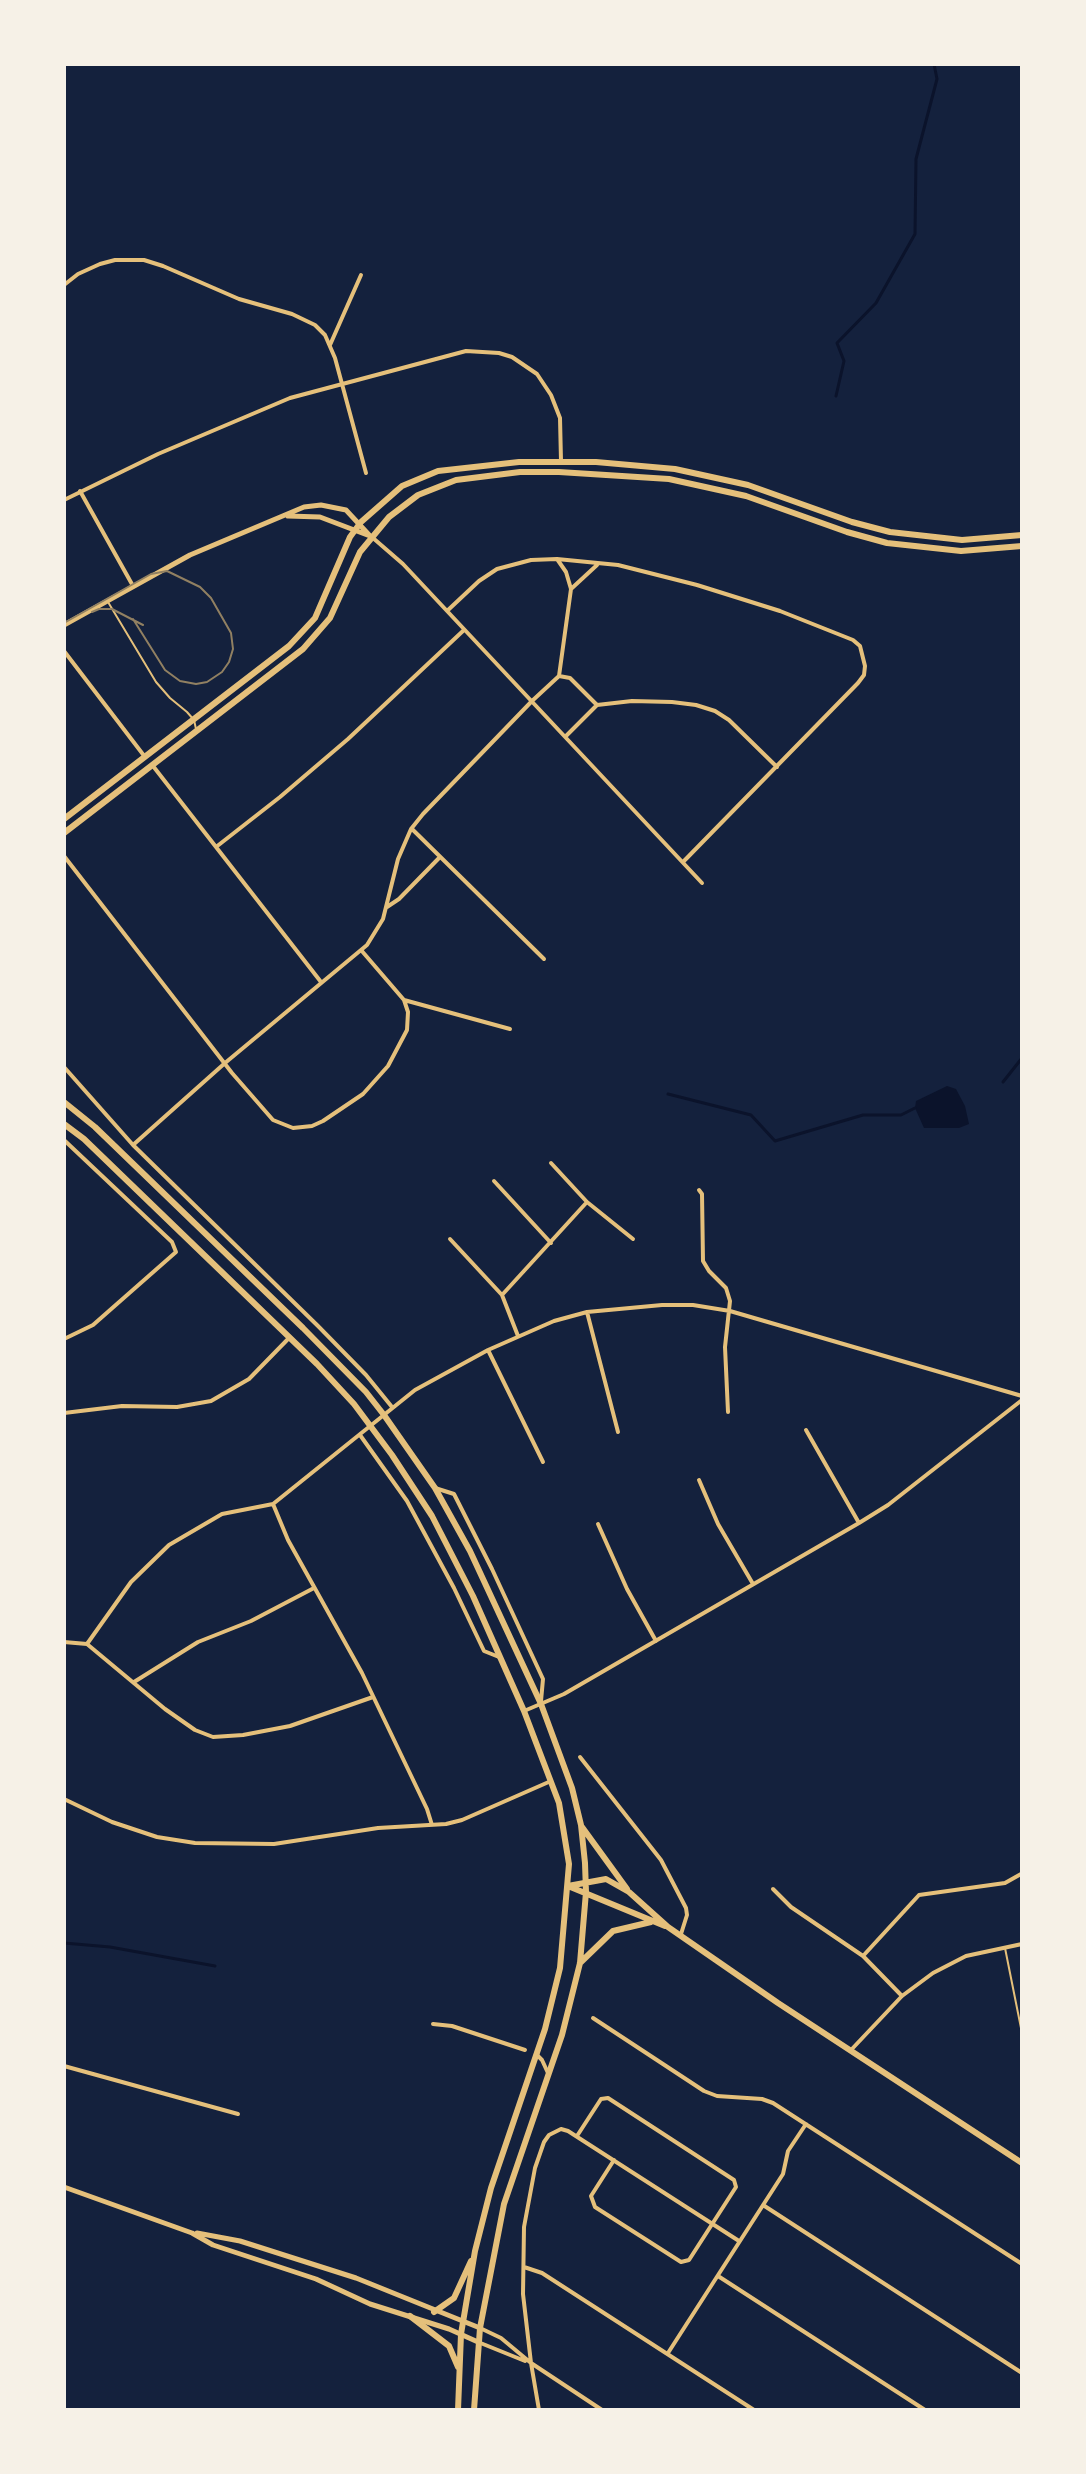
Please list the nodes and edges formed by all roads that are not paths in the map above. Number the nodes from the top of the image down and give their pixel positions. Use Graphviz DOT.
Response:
graph roads {
  1 [pos="361,275"];
  2 [pos="64,285"];
  3 [pos="330,345"];
  4 [pos="342,383"];
  5 [pos="561,461"];
  6 [pos="366,473"];
  7 [pos="80,491"];
  8 [pos="64,500"];
  9 [pos="280,517"];
  10 [pos="361,522"];
  11 [pos="355,529"];
  12 [pos="1022,535"];
  13 [pos="371,537"];
  14 [pos="1022,546"];
  15 [pos="557,559"];
  16 [pos="599,564"];
  17 [pos="133,586"];
  18 [pos="571,589"];
  19 [pos="107,601"];
  20 [pos="447,611"];
  21 [pos="64,625"];
  22 [pos="464,630"];
  23 [pos="64,651"];
  24 [pos="559,676"];
  25 [pos="532,701"];
  26 [pos="597,705"];
  27 [pos="194,720"];
  28 [pos="195,734"];
  29 [pos="566,736"];
  30 [pos="146,758"];
  31 [pos="153,766"];
  32 [pos="777,767"];
  33 [pos="64,819"];
  34 [pos="411,829"];
  35 [pos="64,833"];
  36 [pos="216,847"];
  37 [pos="64,856"];
  38 [pos="440,857"];
  39 [pos="683,862"];
  40 [pos="702,883"];
  41 [pos="387,907"];
  42 [pos="361,950"];
  43 [pos="544,959"];
  44 [pos="322,983"];
  45 [pos="404,1000"];
  46 [pos="510,1029"];
  47 [pos="225,1063"];
  48 [pos="64,1067"];
  49 [pos="64,1102"];
  50 [pos="64,1124"];
  51 [pos="64,1140"];
  52 [pos="133,1145"];
  53 [pos="551,1163"];
  54 [pos="494,1181"];
  55 [pos="699,1190"];
  56 [pos="587,1202"];
  57 [pos="450,1239"];
  58 [pos="633,1239"];
  59 [pos="551,1243"];
  60 [pos="502,1295"];
  61 [pos="730,1311"];
  62 [pos="587,1312"];
  63 [pos="518,1336"];
  64 [pos="290,1337"];
  65 [pos="64,1339"];
  66 [pos="488,1350"];
  67 [pos="1022,1398"];
  68 [pos="392,1407"];
  69 [pos="728,1412"];
  70 [pos="64,1413"];
  71 [pos="384,1415"];
  72 [pos="371,1427"];
  73 [pos="806,1430"];
  74 [pos="618,1432"];
  75 [pos="360,1435"];
  76 [pos="543,1462"];
  77 [pos="699,1480"];
  78 [pos="435,1488"];
  79 [pos="273,1504"];
  80 [pos="859,1523"];
  81 [pos="598,1524"];
  82 [pos="753,1584"];
  83 [pos="314,1588"];
  84 [pos="656,1641"];
  85 [pos="64,1642"];
  86 [pos="87,1644"];
  87 [pos="500,1657"];
  88 [pos="134,1682"];
  89 [pos="373,1697"];
  90 [pos="541,1704"];
  91 [pos="524,1711"];
  92 [pos="580,1757"];
  93 [pos="551,1780"];
  94 [pos="64,1799"];
  95 [pos="432,1825"];
  96 [pos="581,1825"];
  97 [pos="1021,1874"];
  98 [pos="586,1881"];
  99 [pos="568,1886"];
  100 [pos="773,1889"];
  101 [pos="586,1892"];
  102 [pos="629,1892"];
  103 [pos="651,1922"];
  104 [pos="668,1927"];
  105 [pos="681,1934"];
  106 [pos="1022,1944"];
  107 [pos="1004,1947"];
  108 [pos="863,1956"];
  109 [pos="580,1963"];
  110 [pos="902,1996"];
  111 [pos="593,2018"];
  112 [pos="433,2024"];
  113 [pos="1022,2033"];
  114 [pos="525,2050"];
  115 [pos="851,2050"];
  116 [pos="536,2054"];
  117 [pos="64,2066"];
  118 [pos="549,2075"];
  119 [pos="238,2114"];
  120 [pos="806,2124"];
  121 [pos="577,2136"];
  122 [pos="614,2160"];
  123 [pos="1022,2163"];
  124 [pos="64,2187"];
  125 [pos="763,2205"];
  126 [pos="712,2223"];
  127 [pos="192,2233"];
  128 [pos="739,2241"];
  129 [pos="475,2251"];
  130 [pos="1022,2264"];
  131 [pos="524,2267"];
  132 [pos="718,2276"];
  133 [pos="434,2312"];
  134 [pos="410,2316"];
  135 [pos="463,2322"];
  136 [pos="480,2328"];
  137 [pos="461,2334"];
  138 [pos="478,2342"];
  139 [pos="668,2353"];
  140 [pos="531,2363"];
  141 [pos="460,2372"];
  142 [pos="1022,2373"];
  143 [pos="458,2410"];
  144 [pos="474,2410"];
  145 [pos="539,2410"];
  146 [pos="602,2410"];
  147 [pos="754,2410"];
  148 [pos="925,2410"];
  1 -- 3 [label="street"];
  2 -- 3 [label="street"];
  3 -- 4 [label="street"];
  4 -- 5 [label="street"];
  4 -- 6 [label="street"];
  4 -- 7 [label="street"];
  5 -- 10 [label="main road"];
  5 -- 12 [label="main road"];
  7 -- 8 [label="street"];
  7 -- 17 [label="street"];
  9 -- 10 [label="street"];
  9 -- 11 [label="street"];
  9 -- 17 [label="street"];
  10 -- 11 [label="main road"];
  10 -- 13 [label="street"];
  11 -- 13 [label="street"];
  11 -- 27 [label="main road"];
  13 -- 14 [label="main road"];
  13 -- 20 [label="street"];
  13 -- 28 [label="main road"];
  15 -- 16 [label="street"];
  15 -- 18 [label="street"];
  15 -- 20 [label="street"];
  16 -- 18 [label="street"];
  16 -- 32 [label="street"];
  17 -- 19 [label="street"];
  18 -- 24 [label="street"];
  19 -- 21 [label="street"];
  19 -- 27 [label="lane"];
  20 -- 22 [label="street"];
  22 -- 25 [label="street"];
  22 -- 36 [label="street"];
  23 -- 30 [label="street"];
  24 -- 25 [label="street"];
  24 -- 26 [label="street"];
  25 -- 29 [label="street"];
  25 -- 34 [label="street"];
  26 -- 29 [label="street"];
  26 -- 32 [label="street"];
  27 -- 28 [label="lane"];
  27 -- 30 [label="main road"];
  28 -- 31 [label="main road"];
  29 -- 39 [label="street"];
  30 -- 33 [label="main road"];
  31 -- 35 [label="main road"];
  31 -- 36 [label="street"];
  32 -- 39 [label="street"];
  34 -- 38 [label="street"];
  34 -- 41 [label="street"];
  36 -- 44 [label="street"];
  37 -- 47 [label="street"];
  38 -- 41 [label="street"];
  38 -- 43 [label="street"];
  39 -- 40 [label="street"];
  41 -- 42 [label="street"];
  42 -- 44 [label="street"];
  42 -- 45 [label="street"];
  44 -- 47 [label="street"];
  45 -- 46 [label="street"];
  45 -- 47 [label="street"];
  47 -- 52 [label="street"];
  48 -- 52 [label="street"];
  49 -- 71 [label="main road"];
  50 -- 64 [label="main road"];
  51 -- 65 [label="street"];
  52 -- 68 [label="street"];
  53 -- 56 [label="street"];
  54 -- 59 [label="street"];
  55 -- 61 [label="street"];
  56 -- 58 [label="street"];
  56 -- 59 [label="street"];
  57 -- 60 [label="street"];
  59 -- 60 [label="street"];
  60 -- 63 [label="street"];
  61 -- 62 [label="street"];
  61 -- 67 [label="street"];
  61 -- 69 [label="street"];
  62 -- 63 [label="street"];
  62 -- 74 [label="street"];
  63 -- 66 [label="street"];
  64 -- 70 [label="street"];
  64 -- 72 [label="main road"];
  66 -- 68 [label="street"];
  66 -- 76 [label="street"];
  67 -- 80 [label="street"];
  68 -- 71 [label="street"];
  71 -- 72 [label="street"];
  71 -- 78 [label="main road"];
  72 -- 75 [label="street"];
  72 -- 87 [label="main road"];
  73 -- 80 [label="street"];
  75 -- 79 [label="street"];
  75 -- 87 [label="street"];
  77 -- 82 [label="street"];
  78 -- 90 [label="main road"];
  78 -- 90 [label="street"];
  79 -- 83 [label="street"];
  79 -- 86 [label="street"];
  80 -- 82 [label="street"];
  81 -- 84 [label="street"];
  82 -- 84 [label="street"];
  83 -- 88 [label="street"];
  83 -- 89 [label="street"];
  84 -- 90 [label="street"];
  85 -- 86 [label="street"];
  86 -- 88 [label="street"];
  87 -- 91 [label="main road"];
  88 -- 89 [label="street"];
  89 -- 95 [label="street"];
  90 -- 91 [label="street"];
  90 -- 96 [label="main road"];
  91 -- 93 [label="main road"];
  92 -- 105 [label="street"];
  93 -- 95 [label="street"];
  93 -- 99 [label="main road"];
  94 -- 95 [label="street"];
  96 -- 98 [label="main road"];
  96 -- 102 [label="main road"];
  97 -- 108 [label="street"];
  98 -- 99 [label="main road"];
  98 -- 101 [label="main road"];
  98 -- 102 [label="main road"];
  99 -- 101 [label="main road"];
  99 -- 116 [label="main road"];
  100 -- 108 [label="street"];
  101 -- 103 [label="main road"];
  101 -- 109 [label="main road"];
  102 -- 104 [label="main road"];
  103 -- 104 [label="main road"];
  103 -- 109 [label="main road"];
  104 -- 105 [label="main road"];
  105 -- 115 [label="main road"];
  106 -- 107 [label="street"];
  107 -- 110 [label="street"];
  107 -- 113 [label="lane"];
  108 -- 110 [label="street"];
  109 -- 118 [label="main road"];
  110 -- 115 [label="street"];
  111 -- 120 [label="street"];
  112 -- 114 [label="street"];
  114 -- 116 [label="lane"];
  115 -- 123 [label="main road"];
  116 -- 118 [label="street"];
  116 -- 129 [label="main road"];
  117 -- 119 [label="street"];
  118 -- 136 [label="main road"];
  120 -- 125 [label="street"];
  120 -- 130 [label="street"];
  121 -- 122 [label="street"];
  121 -- 126 [label="street"];
  121 -- 131 [label="street"];
  122 -- 126 [label="street"];
  122 -- 126 [label="street"];
  124 -- 127 [label="street"];
  125 -- 128 [label="street"];
  125 -- 142 [label="street"];
  126 -- 128 [label="street"];
  127 -- 133 [label="street"];
  127 -- 134 [label="street"];
  128 -- 132 [label="street"];
  129 -- 133 [label="main road"];
  129 -- 135 [label="main road"];
  131 -- 139 [label="street"];
  131 -- 140 [label="street"];
  132 -- 139 [label="street"];
  132 -- 148 [label="street"];
  133 -- 135 [label="street"];
  134 -- 137 [label="street"];
  134 -- 141 [label="main road"];
  135 -- 136 [label="street"];
  135 -- 137 [label="main road"];
  136 -- 138 [label="main road"];
  136 -- 140 [label="street"];
  137 -- 138 [label="street"];
  137 -- 141 [label="main road"];
  138 -- 140 [label="street"];
  138 -- 144 [label="main road"];
  139 -- 147 [label="street"];
  140 -- 145 [label="street"];
  140 -- 146 [label="street"];
  141 -- 143 [label="main road"];
}
